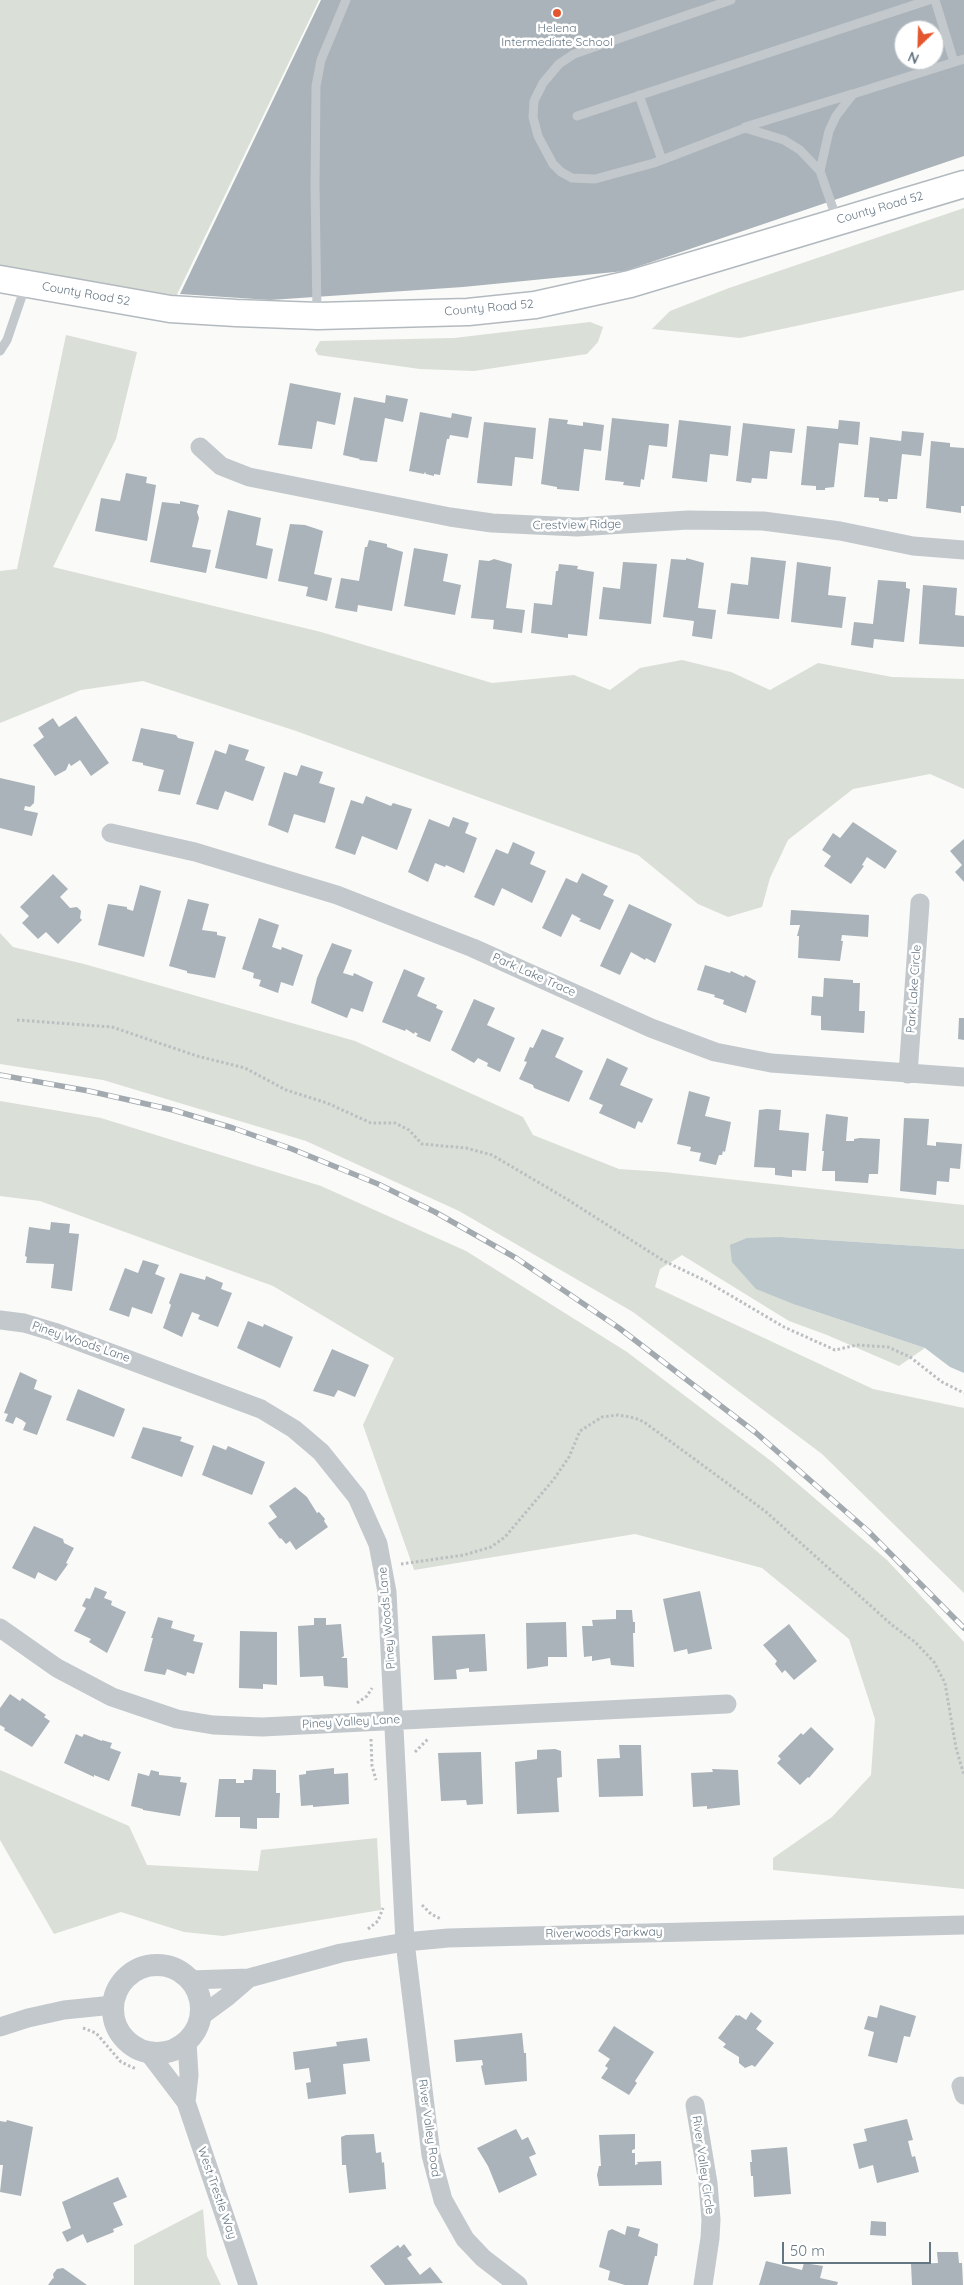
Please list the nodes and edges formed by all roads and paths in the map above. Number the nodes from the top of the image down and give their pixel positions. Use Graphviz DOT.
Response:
graph roads {
  1 [pos="346,0"];
  2 [pos="731,0"];
  3 [pos="929,0"];
  4 [pos="935,0"];
  5 [pos="964,59"];
  6 [pos="954,62"];
  7 [pos="853,94"];
  8 [pos="639,95"];
  9 [pos="577,116"];
  10 [pos="745,128"];
  11 [pos="662,160"];
  12 [pos="820,170"];
  13 [pos="964,184"];
  14 [pos="837,220"];
  15 [pos="0,278"];
  16 [pos="26,284"];
  17 [pos="318,316"];
  18 [pos="0,351"];
  19 [pos="200,447"];
  20 [pos="964,550"];
  21 [pos="111,834"];
  22 [pos="920,903"];
  23 [pos="16,1020"];
  24 [pos="908,1074"];
  25 [pos="964,1077"];
  26 [pos="0,1320"];
  27 [pos="964,1393"];
  28 [pos="383,1567"];
  29 [pos="0,1628"];
  30 [pos="374,1683"];
  31 [pos="727,1704"];
  32 [pos="350,1706"];
  33 [pos="401,1720"];
  34 [pos="411,1756"];
  35 [pos="964,1775"];
  36 [pos="420,1901"];
  37 [pos="445,1920"];
  38 [pos="964,1925"];
  39 [pos="405,1942"];
  40 [pos="249,1978"];
  41 [pos="190,1980"];
  42 [pos="113,2005"];
  43 [pos="201,2016"];
  44 [pos="0,2027"];
  45 [pos="187,2042"];
  46 [pos="148,2052"];
  47 [pos="186,2102"];
  48 [pos="695,2105"];
  49 [pos="248,2285"];
  50 [pos="518,2285"];
  51 [pos="703,2285"];
  1 -- 17 [label="lane"];
  2 -- 11 [label="lane"];
  3 -- 8 [label="lane"];
  4 -- 6 [label="lane"];
  5 -- 6 [label="lane"];
  6 -- 7 [label="lane"];
  7 -- 10 [label="lane"];
  7 -- 12 [label="lane"];
  8 -- 9 [label="lane"];
  8 -- 11 [label="lane"];
  10 -- 11 [label="lane"];
  10 -- 12 [label="lane"];
  12 -- 14 [label="lane"];
  13 -- 14 [label="main road, County Road 52"];
  14 -- 17 [label="main road, County Road 52"];
  15 -- 16 [label="main road, County Road 52"];
  16 -- 17 [label="main road, County Road 52"];
  16 -- 18 [label="lane"];
  19 -- 20 [label="street, Crestview Ridge"];
  21 -- 24 [label="street, Park Lake Trace"];
  22 -- 24 [label="street, Park Lake Circle"];
  23 -- 27 [label="path"];
  24 -- 25 [label="street, Park Lake Trace"];
  26 -- 28 [label="street, Piney Woods Lane"];
  28 -- 33 [label="street, Piney Woods Lane"];
  28 -- 35 [label="path"];
  29 -- 33 [label="street, Piney Valley Lane"];
  30 -- 32 [label="path"];
  31 -- 33 [label="street, Piney Valley Lane"];
  33 -- 34 [label="path"];
  33 -- 39 [label="street, Piney Woods Lane"];
  36 -- 37 [label="path"];
  38 -- 39 [label="street, Riverwoods Parkway"];
  39 -- 40 [label="street, Riverwoods Parkway"];
  39 -- 50 [label="street, River Valley Road"];
  40 -- 41 [label="street, Riverwoods Parkway"];
  40 -- 43 [label="street, Riverwoods Parkway"];
  41 -- 42 [label="street"];
  41 -- 43 [label="street"];
  42 -- 44 [label="street"];
  42 -- 46 [label="street"];
  43 -- 45 [label="street"];
  45 -- 46 [label="street"];
  45 -- 47 [label="street, West Trestle Way"];
  46 -- 47 [label="street, West Trestle Way"];
  47 -- 49 [label="street, West Trestle Way"];
  48 -- 51 [label="street, River Valley Circle"];
}
